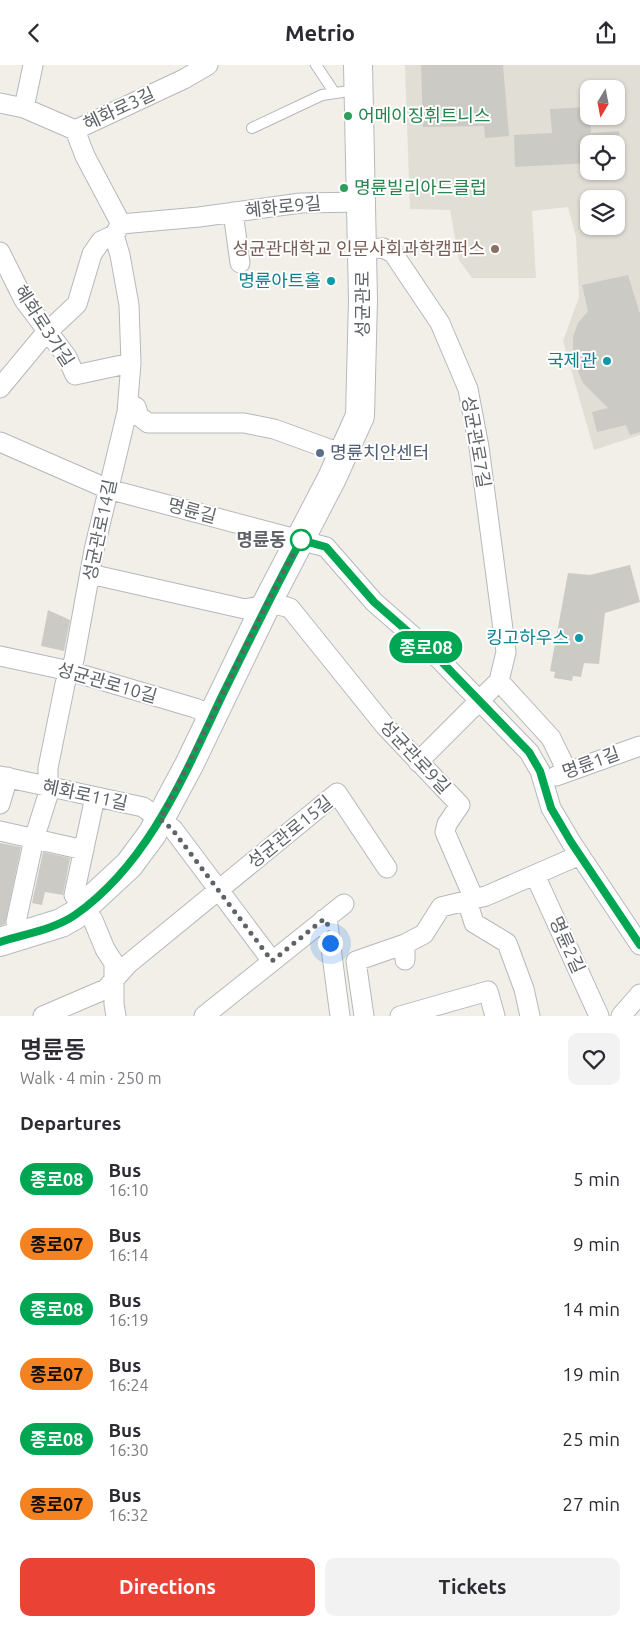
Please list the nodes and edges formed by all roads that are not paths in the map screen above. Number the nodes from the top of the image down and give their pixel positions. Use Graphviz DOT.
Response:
graph roads {
  1 [pos="33,65"];
  2 [pos="208,65"];
  3 [pos="316,65"];
  4 [pos="351,82"];
  5 [pos="0,103"];
  6 [pos="24,108"];
  7 [pos="252,128"];
  8 [pos="75,130"];
  9 [pos="362,202"];
  10 [pos="233,212"];
  11 [pos="118,229"];
  12 [pos="363,249"];
  13 [pos="0,252"];
  14 [pos="240,263"];
  15 [pos="49,330"];
  16 [pos="131,363"];
  17 [pos="0,388"];
  18 [pos="128,403"];
  19 [pos="0,441"];
  20 [pos="343,454"];
  21 [pos="108,489"];
  22 [pos="301,540"];
  23 [pos="90,574"];
  24 [pos="266,605"];
  25 [pos="0,656"];
  26 [pos="70,671"];
  27 [pos="499,681"];
  28 [pos="480,700"];
  29 [pos="213,716"];
  30 [pos="640,746"];
  31 [pos="418,762"];
  32 [pos="567,771"];
  33 [pos="4,777"];
  34 [pos="543,781"];
  35 [pos="48,787"];
  36 [pos="95,797"];
  37 [pos="0,804"];
  38 [pos="160,819"];
  39 [pos="0,831"];
  40 [pos="34,839"];
  41 [pos="84,850"];
  42 [pos="580,855"];
  43 [pos="387,869"];
  44 [pos="535,875"];
  45 [pos="219,890"];
  46 [pos="470,900"];
  47 [pos="344,904"];
  48 [pos="83,908"];
  49 [pos="324,919"];
  50 [pos="11,938"];
  51 [pos="640,941"];
  52 [pos="272,961"];
  53 [pos="114,982"];
  54 [pos="43,1016"];
  55 [pos="116,1016"];
  56 [pos="204,1016"];
  57 [pos="340,1016"];
  58 [pos="364,1016"];
  59 [pos="400,1016"];
  60 [pos="495,1016"];
  61 [pos="530,1016"];
  62 [pos="599,1016"];
  1 -- 6 [label="street"];
  2 -- 8 [label="street, 혜화로3길"];
  3 -- 4 [label="lane"];
  4 -- 7 [label="lane"];
  4 -- 9 [label="street, 성균관로"];
  5 -- 6 [label="street, 혜화로3길"];
  6 -- 8 [label="street, 혜화로3길"];
  8 -- 11 [label="street, 성균관로14길"];
  9 -- 10 [label="street, 혜화로9길"];
  9 -- 12 [label="street, 성균관로"];
  10 -- 11 [label="street, 혜화로9길"];
  10 -- 14 [label="street, 혜화로9길"];
  11 -- 15 [label="street"];
  11 -- 16 [label="street, 성균관로14길"];
  12 -- 20 [label="street, 성균관로"];
  12 -- 27 [label="street, 성균관로7길"];
  13 -- 15 [label="street, 혜화로3가길"];
  15 -- 16 [label="street, 혜화로3가길"];
  15 -- 17 [label="street"];
  16 -- 18 [label="street, 성균관로14길"];
  18 -- 20 [label="street"];
  18 -- 21 [label="street, 성균관로14길"];
  19 -- 21 [label="street, 명륜길"];
  20 -- 22 [label="street, 성균관로"];
  21 -- 22 [label="street, 명륜길"];
  21 -- 23 [label="street, 성균관로14길"];
  22 -- 24 [label="street, 성균관로"];
  22 -- 28 [label="street, 명륜길"];
  23 -- 24 [label="street"];
  23 -- 26 [label="street, 성균관로14길"];
  24 -- 29 [label="street, 성균관로"];
  24 -- 31 [label="street, 성균관로9길"];
  25 -- 26 [label="street, 성균관로10길"];
  26 -- 29 [label="street, 성균관로10길"];
  26 -- 35 [label="street, 성균관로14길"];
  27 -- 28 [label="street"];
  27 -- 32 [label="street"];
  28 -- 31 [label="street"];
  28 -- 34 [label="street, 명륜길"];
  29 -- 38 [label="street, 성균관로"];
  30 -- 32 [label="street, 명륜1길"];
  31 -- 46 [label="street, 성균관로9길"];
  32 -- 34 [label="street, 명륜1길"];
  33 -- 35 [label="street, 혜화로11길"];
  33 -- 37 [label="street, 혜화로11길"];
  34 -- 42 [label="street, 명륜길"];
  35 -- 36 [label="street, 혜화로11길"];
  35 -- 40 [label="street, 성균관로14길"];
  36 -- 38 [label="street, 혜화로11길"];
  36 -- 41 [label="street"];
  38 -- 45 [label="street"];
  38 -- 48 [label="street, 성균관로"];
  39 -- 40 [label="street"];
  40 -- 41 [label="street"];
  40 -- 50 [label="street, 성균관로14길"];
  41 -- 48 [label="street"];
  42 -- 44 [label="street"];
  42 -- 51 [label="street, 명륜길"];
  43 -- 45 [label="street, 성균관로15길"];
  44 -- 46 [label="street"];
  44 -- 62 [label="street, 명륜2길"];
  45 -- 52 [label="street"];
  45 -- 53 [label="street, 성균관로15길"];
  46 -- 58 [label="street"];
  46 -- 61 [label="street, 성균관로9길"];
  47 -- 49 [label="street"];
  48 -- 50 [label="street, 성균관로"];
  48 -- 53 [label="street"];
  49 -- 52 [label="street"];
  49 -- 57 [label="street"];
  52 -- 56 [label="street"];
  53 -- 54 [label="street, 성균관로15길"];
  53 -- 55 [label="street"];
  59 -- 60 [label="street"];
}
